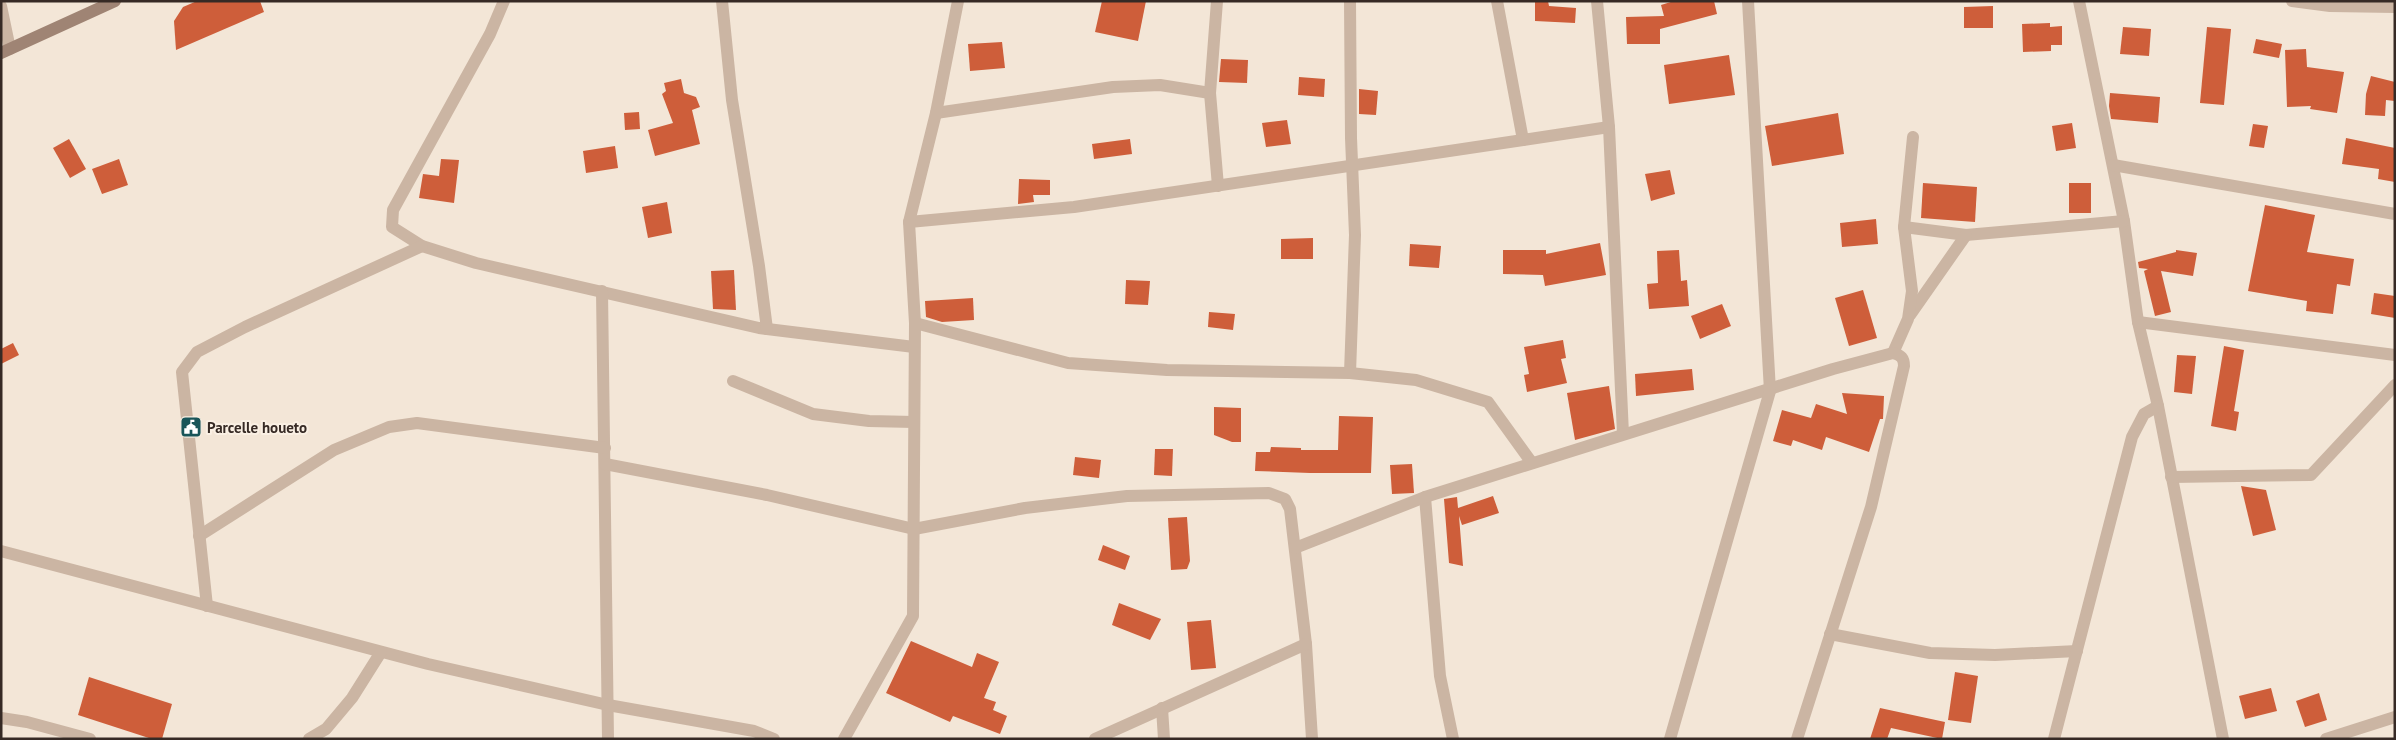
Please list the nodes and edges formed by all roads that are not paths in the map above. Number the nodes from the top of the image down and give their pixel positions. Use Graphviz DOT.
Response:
graph roads {
  1 [pos="115,1"];
  2 [pos="504,1"];
  3 [pos="722,1"];
  4 [pos="1217,1"];
  5 [pos="1350,1"];
  6 [pos="1497,1"];
  7 [pos="1597,1"];
  8 [pos="1748,1"];
  9 [pos="2079,1"];
  10 [pos="2292,1"];
  11 [pos="962,2"];
  12 [pos="1,6"];
  13 [pos="2395,7"];
  14 [pos="6,51"];
  15 [pos="1210,93"];
  16 [pos="936,113"];
  17 [pos="1608,127"];
  18 [pos="1913,137"];
  19 [pos="1523,140"];
  20 [pos="1353,165"];
  21 [pos="2113,165"];
  22 [pos="1218,186"];
  23 [pos="2395,214"];
  24 [pos="2124,221"];
  25 [pos="910,222"];
  26 [pos="1904,227"];
  27 [pos="1966,235"];
  28 [pos="422,246"];
  29 [pos="602,291"];
  30 [pos="1908,320"];
  31 [pos="2138,322"];
  32 [pos="915,323"];
  33 [pos="767,329"];
  34 [pos="914,347"];
  35 [pos="1893,353"];
  36 [pos="2395,355"];
  37 [pos="1350,373"];
  38 [pos="733,381"];
  39 [pos="2394,388"];
  40 [pos="1770,390"];
  41 [pos="2158,406"];
  42 [pos="914,422"];
  43 [pos="1623,434"];
  44 [pos="605,448"];
  45 [pos="1532,463"];
  46 [pos="605,464"];
  47 [pos="2171,477"];
  48 [pos="1425,497"];
  49 [pos="914,529"];
  50 [pos="199,536"];
  51 [pos="1295,548"];
  52 [pos="1,551"];
  53 [pos="207,606"];
  54 [pos="1830,634"];
  55 [pos="1306,644"];
  56 [pos="2077,651"];
  57 [pos="382,652"];
  58 [pos="608,706"];
  59 [pos="1162,708"];
  60 [pos="2395,717"];
  61 [pos="1,718"];
  62 [pos="90,739"];
  63 [pos="309,739"];
  64 [pos="608,739"];
  65 [pos="774,739"];
  66 [pos="844,739"];
  67 [pos="1095,739"];
  68 [pos="1164,739"];
  69 [pos="1312,739"];
  70 [pos="1452,739"];
  71 [pos="1670,739"];
  72 [pos="1797,739"];
  73 [pos="2054,739"];
  74 [pos="2222,739"];
  75 [pos="2326,739"];
  1 -- 14 [label="main road"];
  2 -- 28 [label="street"];
  3 -- 33 [label="street"];
  4 -- 15 [label="street"];
  5 -- 20 [label="street"];
  6 -- 19 [label="street"];
  7 -- 17 [label="street"];
  8 -- 40 [label="street"];
  9 -- 21 [label="street"];
  10 -- 13 [label="street"];
  11 -- 16 [label="street"];
  12 -- 14 [label="street"];
  15 -- 16 [label="street"];
  15 -- 22 [label="street"];
  16 -- 25 [label="street"];
  17 -- 19 [label="street"];
  17 -- 43 [label="street"];
  18 -- 26 [label="street"];
  19 -- 20 [label="street"];
  20 -- 22 [label="street"];
  20 -- 37 [label="street"];
  21 -- 23 [label="street"];
  21 -- 24 [label="street"];
  22 -- 25 [label="street"];
  24 -- 27 [label="street"];
  24 -- 31 [label="street"];
  25 -- 32 [label="street"];
  26 -- 27 [label="street"];
  26 -- 30 [label="street"];
  27 -- 30 [label="street"];
  28 -- 29 [label="street"];
  28 -- 50 [label="street"];
  29 -- 33 [label="street"];
  29 -- 44 [label="street"];
  30 -- 35 [label="street"];
  31 -- 36 [label="street"];
  31 -- 41 [label="street"];
  32 -- 34 [label="street"];
  32 -- 37 [label="street"];
  33 -- 34 [label="street"];
  34 -- 42 [label="street"];
  35 -- 40 [label="street"];
  35 -- 54 [label="street"];
  37 -- 45 [label="street"];
  38 -- 42 [label="street"];
  39 -- 47 [label="street"];
  40 -- 43 [label="street"];
  40 -- 71 [label="street"];
  41 -- 47 [label="street"];
  41 -- 56 [label="street"];
  42 -- 49 [label="street"];
  43 -- 45 [label="street"];
  44 -- 46 [label="street"];
  44 -- 50 [label="street"];
  45 -- 48 [label="street"];
  46 -- 49 [label="street"];
  46 -- 58 [label="street"];
  47 -- 74 [label="street"];
  48 -- 51 [label="street"];
  48 -- 70 [label="street"];
  49 -- 51 [label="street"];
  49 -- 66 [label="street"];
  50 -- 53 [label="street"];
  51 -- 55 [label="street"];
  52 -- 53 [label="street"];
  53 -- 57 [label="street"];
  54 -- 56 [label="street"];
  54 -- 72 [label="street"];
  55 -- 59 [label="street"];
  55 -- 69 [label="street"];
  56 -- 73 [label="street"];
  57 -- 58 [label="street"];
  57 -- 63 [label="street"];
  58 -- 64 [label="street"];
  58 -- 65 [label="street"];
  59 -- 67 [label="street"];
  59 -- 68 [label="street"];
  60 -- 75 [label="street"];
  61 -- 62 [label="street"];
}
